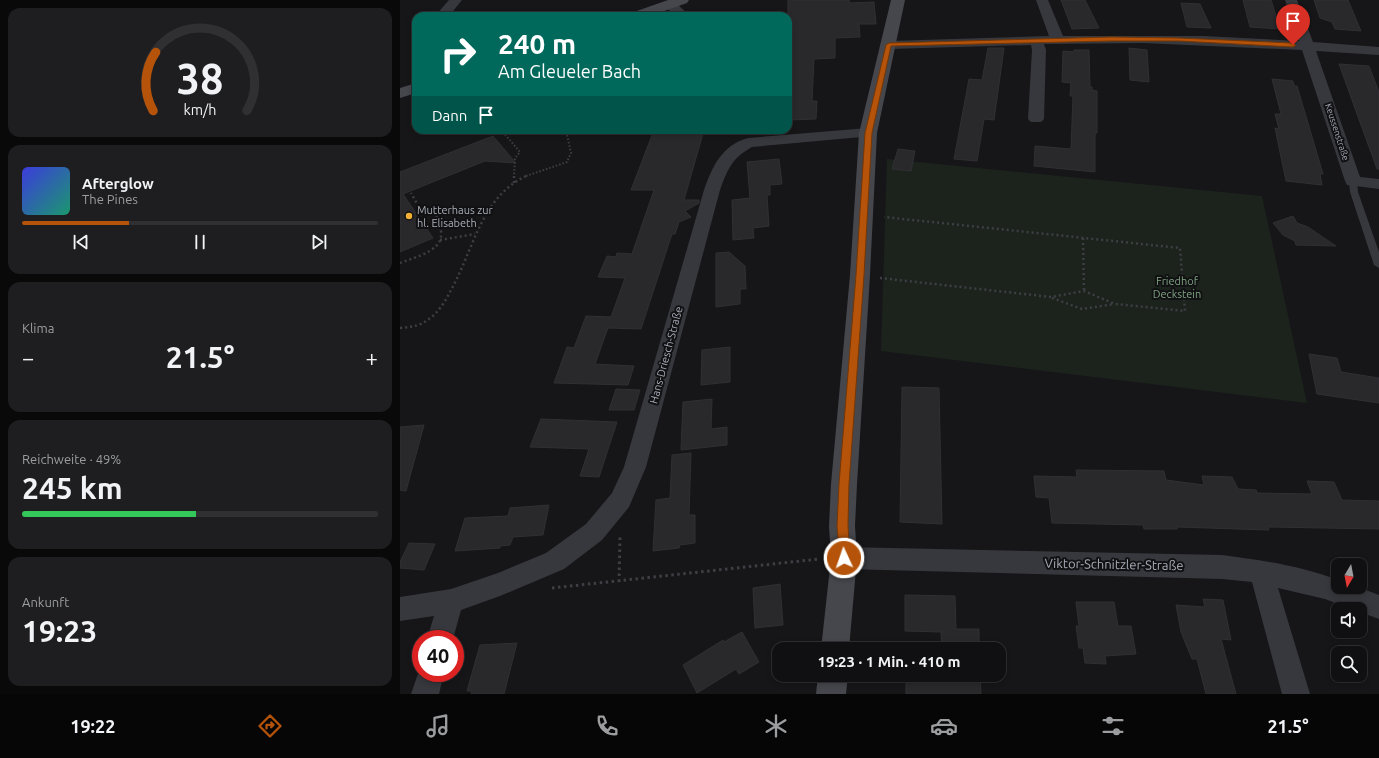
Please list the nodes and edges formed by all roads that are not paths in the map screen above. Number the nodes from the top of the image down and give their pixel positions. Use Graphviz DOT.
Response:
graph roads {
  1 [pos="456,0"];
  2 [pos="898,0"];
  3 [pos="1042,0"];
  4 [pos="1291,0"];
  5 [pos="675,2"];
  6 [pos="446,12"];
  7 [pos="647,12"];
  8 [pos="681,12"];
  9 [pos="1058,41"];
  10 [pos="1037,42"];
  11 [pos="889,45"];
  12 [pos="1308,46"];
  13 [pos="1379,51"];
  14 [pos="412,89"];
  15 [pos="400,93"];
  16 [pos="1036,119"];
  17 [pos="868,133"];
  18 [pos="1353,181"];
  19 [pos="1379,184"];
  20 [pos="1378,265"];
  21 [pos="844,558"];
  22 [pos="1261,572"];
  23 [pos="451,601"];
  24 [pos="1379,607"];
  25 [pos="400,609"];
  26 [pos="443,630"];
  27 [pos="836,642"];
  28 [pos="428,682"];
  29 [pos="832,682"];
  30 [pos="425,694"];
  31 [pos="831,694"];
  32 [pos="1296,694"];
  1 -- 6 [label="street"];
  2 -- 11 [label="street"];
  3 -- 9 [label="street"];
  4 -- 12 [label="street, Keussenstraße"];
  5 -- 7 [label="street"];
  5 -- 8 [label="street"];
  9 -- 10 [label="street"];
  9 -- 12 [label="street"];
  10 -- 11 [label="street"];
  10 -- 16 [label="street"];
  11 -- 17 [label="street"];
  12 -- 13 [label="street"];
  12 -- 18 [label="street, Keussenstraße"];
  14 -- 15 [label="street"];
  17 -- 21 [label="street"];
  17 -- 23 [label="street, Hans-Driesch-Straße"];
  18 -- 19 [label="street"];
  18 -- 20 [label="lane, Keussenstraße"];
  21 -- 22 [label="street, Viktor-Schnitzler-Straße"];
  21 -- 27 [label="street"];
  22 -- 24 [label="street, Viktor-Schnitzler-Straße"];
  22 -- 32 [label="street"];
  23 -- 25 [label="street, Hans-Driesch-Straße"];
  23 -- 26 [label="street"];
  28 -- 30 [label="street"];
  29 -- 31 [label="street"];
}
